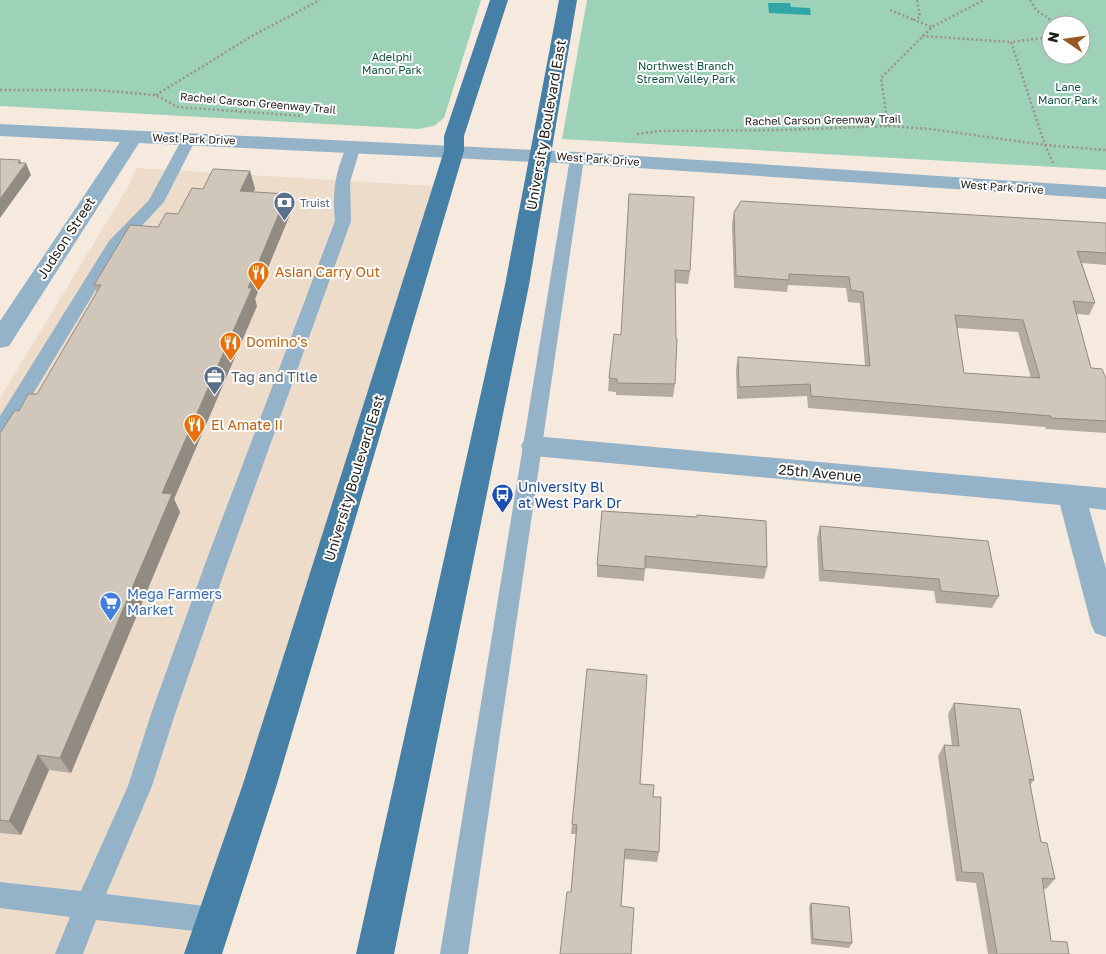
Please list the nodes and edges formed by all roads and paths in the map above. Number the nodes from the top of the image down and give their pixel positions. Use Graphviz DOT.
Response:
graph roads {
  1 [pos="320,0"];
  2 [pos="499,0"];
  3 [pos="568,0"];
  4 [pos="917,0"];
  5 [pos="984,0"];
  6 [pos="1030,0"];
  7 [pos="890,10"];
  8 [pos="1043,15"];
  9 [pos="914,20"];
  10 [pos="932,27"];
  11 [pos="922,36"];
  12 [pos="1041,38"];
  13 [pos="1012,42"];
  14 [pos="0,90"];
  15 [pos="155,95"];
  16 [pos="304,116"];
  17 [pos="888,126"];
  18 [pos="0,130"];
  19 [pos="632,134"];
  20 [pos="133,137"];
  21 [pos="189,139"];
  22 [pos="1044,145"];
  23 [pos="354,146"];
  24 [pos="1106,150"];
  25 [pos="454,151"];
  26 [pos="541,156"];
  27 [pos="577,158"];
  28 [pos="1065,191"];
  29 [pos="1106,193"];
  30 [pos="0,340"];
  31 [pos="0,432"];
  32 [pos="534,446"];
  33 [pos="1072,497"];
  34 [pos="1106,500"];
  35 [pos="1106,624"];
  36 [pos="0,895"];
  37 [pos="88,905"];
  38 [pos="213,920"];
  39 [pos="69,954"];
  40 [pos="203,954"];
  41 [pos="375,954"];
  42 [pos="454,954"];
  1 -- 15 [label="path"];
  2 -- 25 [label="main road, University Boulevard East"];
  3 -- 26 [label="main road, University Boulevard East"];
  4 -- 9 [label="path"];
  5 -- 10 [label="path"];
  6 -- 8 [label="path"];
  7 -- 9 [label="path"];
  9 -- 10 [label="path"];
  10 -- 11 [label="path"];
  11 -- 13 [label="path"];
  11 -- 17 [label="path"];
  12 -- 13 [label="path"];
  13 -- 22 [label="path"];
  14 -- 15 [label="path, Rachel Carson Greenway Trail"];
  15 -- 16 [label="path, Rachel Carson Greenway Trail"];
  17 -- 19 [label="path, Rachel Carson Greenway Trail"];
  17 -- 22 [label="path, Rachel Carson Greenway Trail"];
  18 -- 20 [label="street, West Park Drive"];
  20 -- 21 [label="street, West Park Drive"];
  20 -- 30 [label="street, Judson Street"];
  21 -- 23 [label="street, West Park Drive"];
  21 -- 31 [label="lane"];
  22 -- 24 [label="path, Rachel Carson Greenway Trail"];
  22 -- 28 [label="path"];
  23 -- 25 [label="street, West Park Drive"];
  23 -- 37 [label="lane"];
  25 -- 26 [label="street, West Park Drive"];
  25 -- 38 [label="main road, University Boulevard East"];
  26 -- 27 [label="street, West Park Drive"];
  26 -- 41 [label="main road, University Boulevard East"];
  27 -- 28 [label="street, West Park Drive"];
  27 -- 32 [label="lane"];
  28 -- 29 [label="street, West Park Drive"];
  32 -- 33 [label="street, 25th Avenue"];
  32 -- 42 [label="lane"];
  33 -- 34 [label="street, 25th Avenue"];
  33 -- 35 [label="street"];
  36 -- 37 [label="lane"];
  37 -- 38 [label="lane"];
  37 -- 39 [label="lane"];
  38 -- 40 [label="main road, University Boulevard East"];
}
